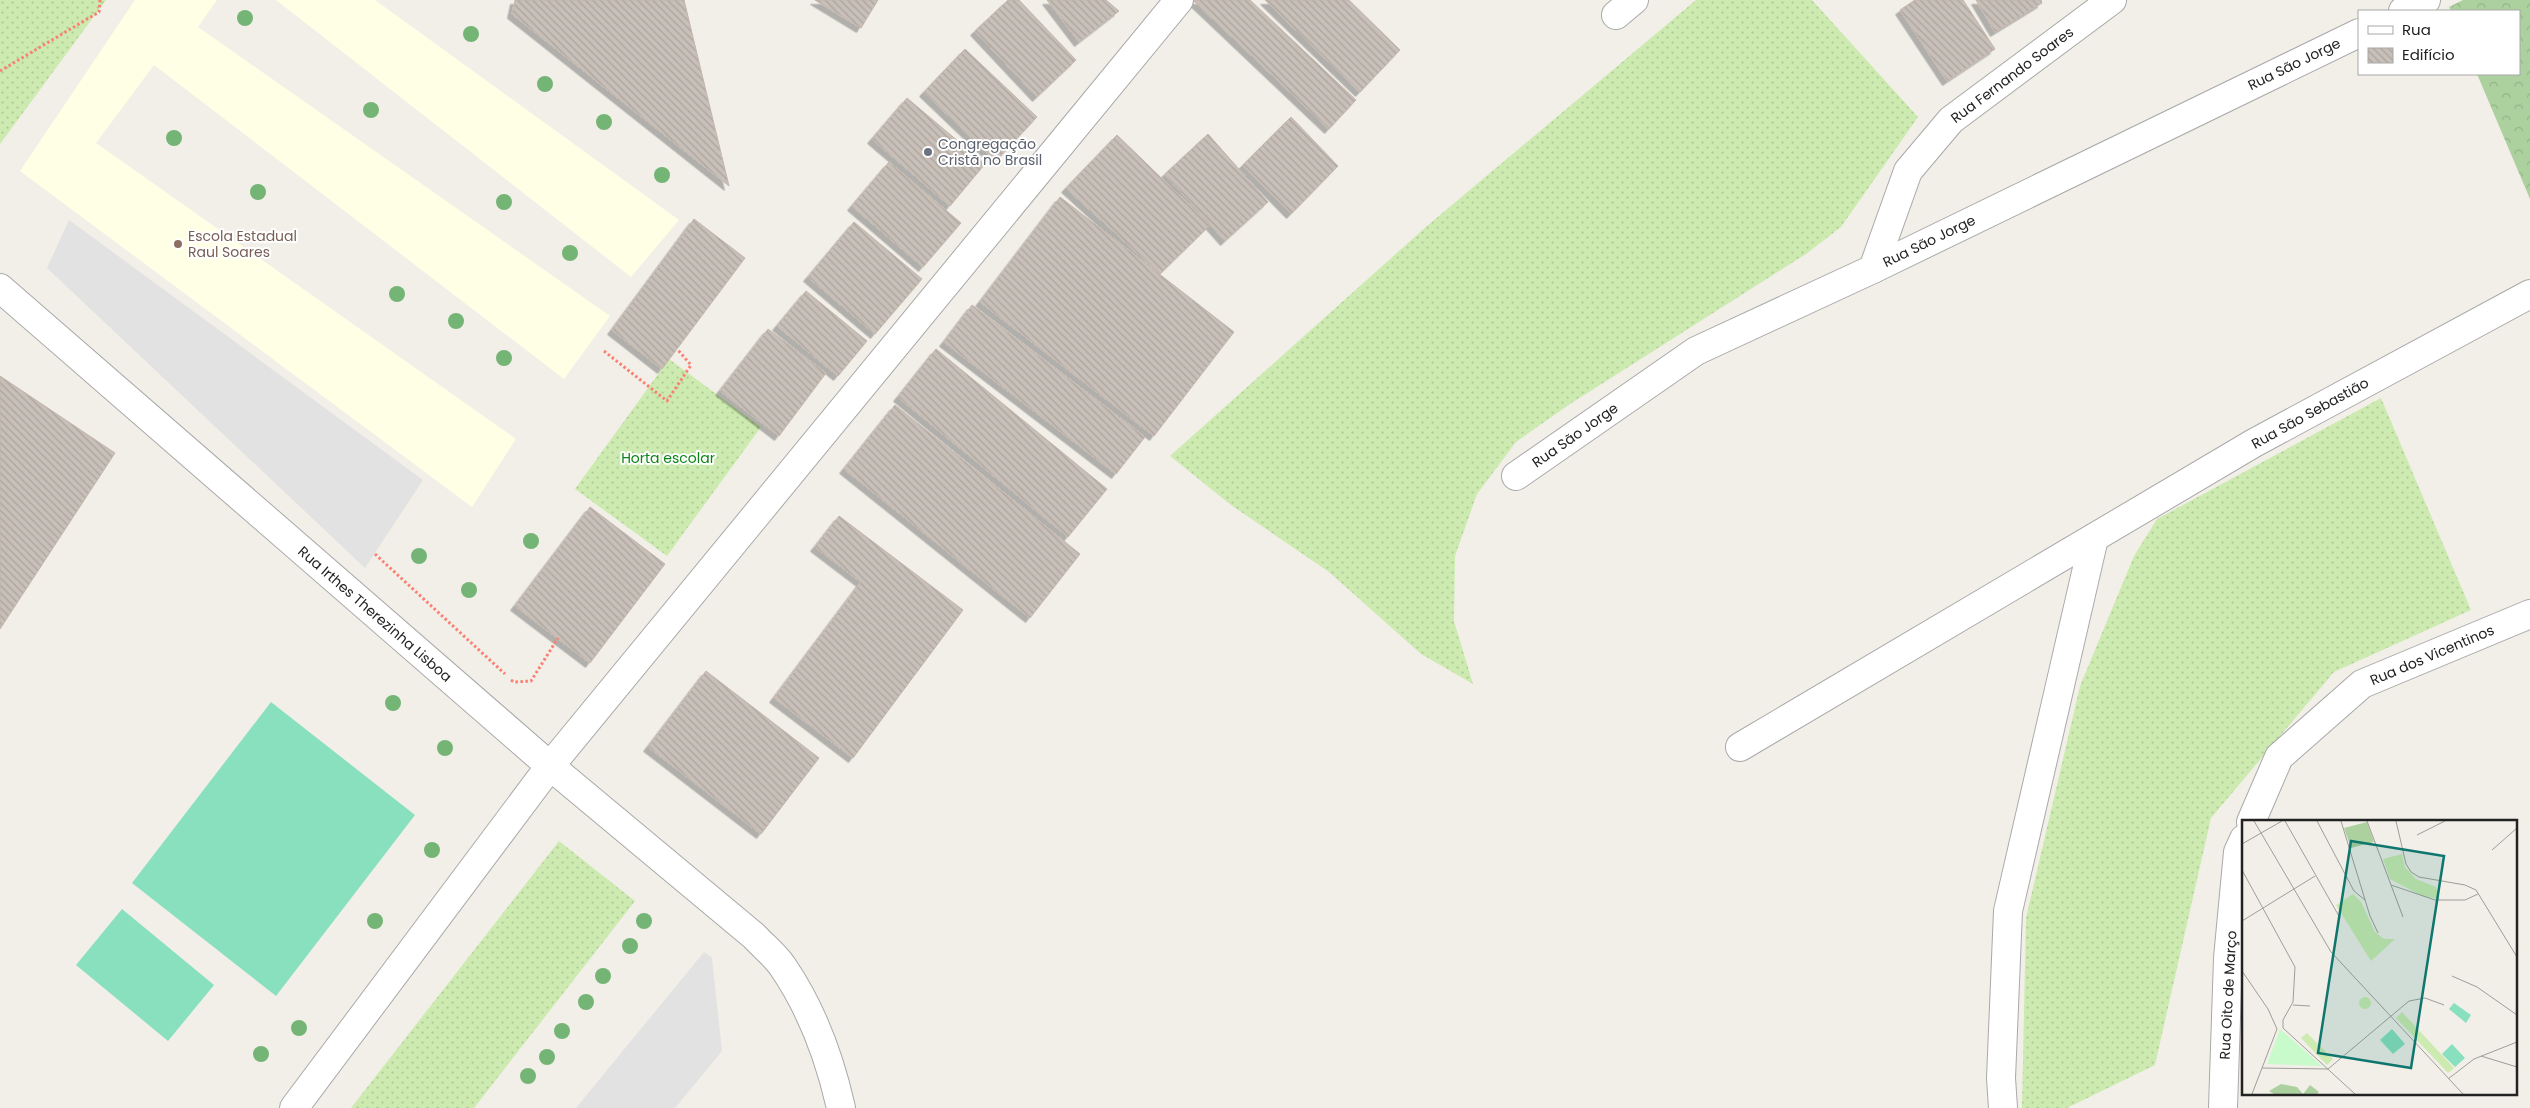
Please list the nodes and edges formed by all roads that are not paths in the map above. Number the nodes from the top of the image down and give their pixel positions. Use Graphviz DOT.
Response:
graph roads {
  1 [pos="1179,0"];
  2 [pos="2112,0"];
  3 [pos="2426,0"];
  4 [pos="2405,10"];
  5 [pos="2358,33"];
  6 [pos="1873,269"];
  7 [pos="0,288"];
  8 [pos="2530,294"];
  9 [pos="1516,476"];
  10 [pos="2094,538"];
  11 [pos="2530,614"];
  12 [pos="1740,747"];
  13 [pos="550,766"];
  14 [pos="2252,820"];
  15 [pos="2241,845"];
  16 [pos="294,1108"];
  17 [pos="841,1108"];
  18 [pos="2004,1108"];
  19 [pos="2223,1108"];
  1 -- 13 [label="street"];
  2 -- 6 [label="street, Rua Fernando Soares"];
  3 -- 4 [label="street"];
  5 -- 6 [label="street, Rua São Jorge"];
  6 -- 9 [label="street, Rua São Jorge"];
  7 -- 13 [label="street, Rua Irthes Therezinha Lisboa"];
  8 -- 10 [label="street, Rua São Sebastião"];
  10 -- 12 [label="street, Rua São Sebastião"];
  10 -- 18 [label="street"];
  11 -- 14 [label="street, Rua dos Vicentinos"];
  13 -- 16 [label="street"];
  13 -- 17 [label="street, Rua Irthes Therezinha Lisboa"];
  15 -- 19 [label="street, Rua Oito de Março"];
}
